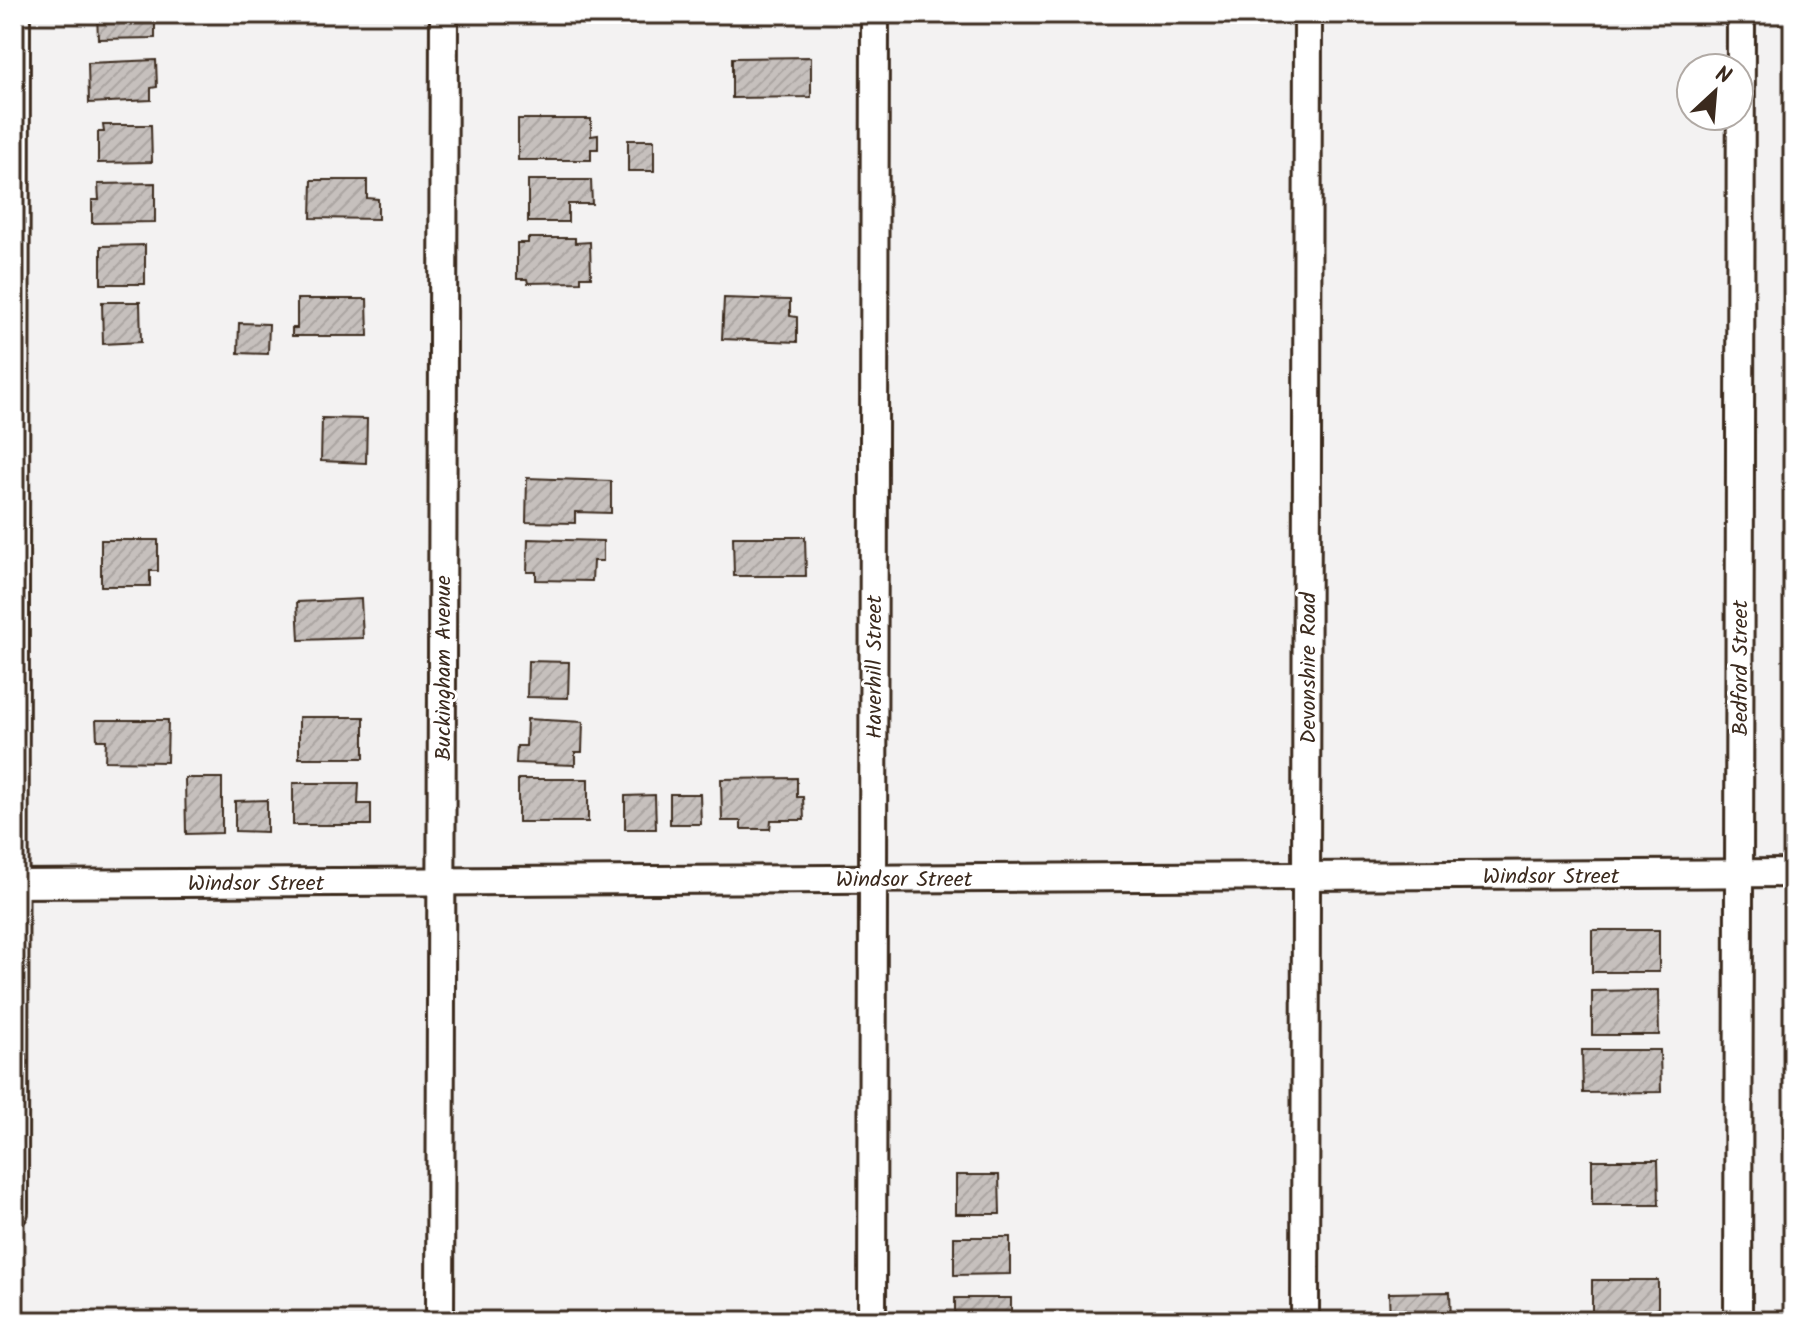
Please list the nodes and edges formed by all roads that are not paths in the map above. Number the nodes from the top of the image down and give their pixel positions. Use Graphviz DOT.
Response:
graph roads {
  1 [pos="16,14"];
  2 [pos="444,14"];
  3 [pos="875,14"];
  4 [pos="1308,14"];
  5 [pos="1741,14"];
  6 [pos="1739,873"];
  7 [pos="1793,873"];
  8 [pos="1306,876"];
  9 [pos="873,879"];
  10 [pos="442,881"];
  11 [pos="14,884"];
  12 [pos="14,1212"];
  13 [pos="440,1321"];
  14 [pos="872,1321"];
  15 [pos="1305,1321"];
  16 [pos="1738,1321"];
  1 -- 11 [label="street"];
  2 -- 10 [label="street, Buckingham Avenue"];
  3 -- 9 [label="street, Haverhill Street"];
  4 -- 8 [label="street, Devonshire Road"];
  5 -- 6 [label="street, Bedford Street"];
  6 -- 7 [label="street, Windsor Street"];
  6 -- 8 [label="street, Windsor Street"];
  6 -- 16 [label="street, Bedford Street"];
  8 -- 9 [label="street, Windsor Street"];
  8 -- 15 [label="street, Devonshire Road"];
  9 -- 10 [label="street, Windsor Street"];
  9 -- 14 [label="street, Haverhill Street"];
  10 -- 11 [label="street, Windsor Street"];
  10 -- 13 [label="street, Buckingham Avenue"];
  11 -- 12 [label="street"];
}
